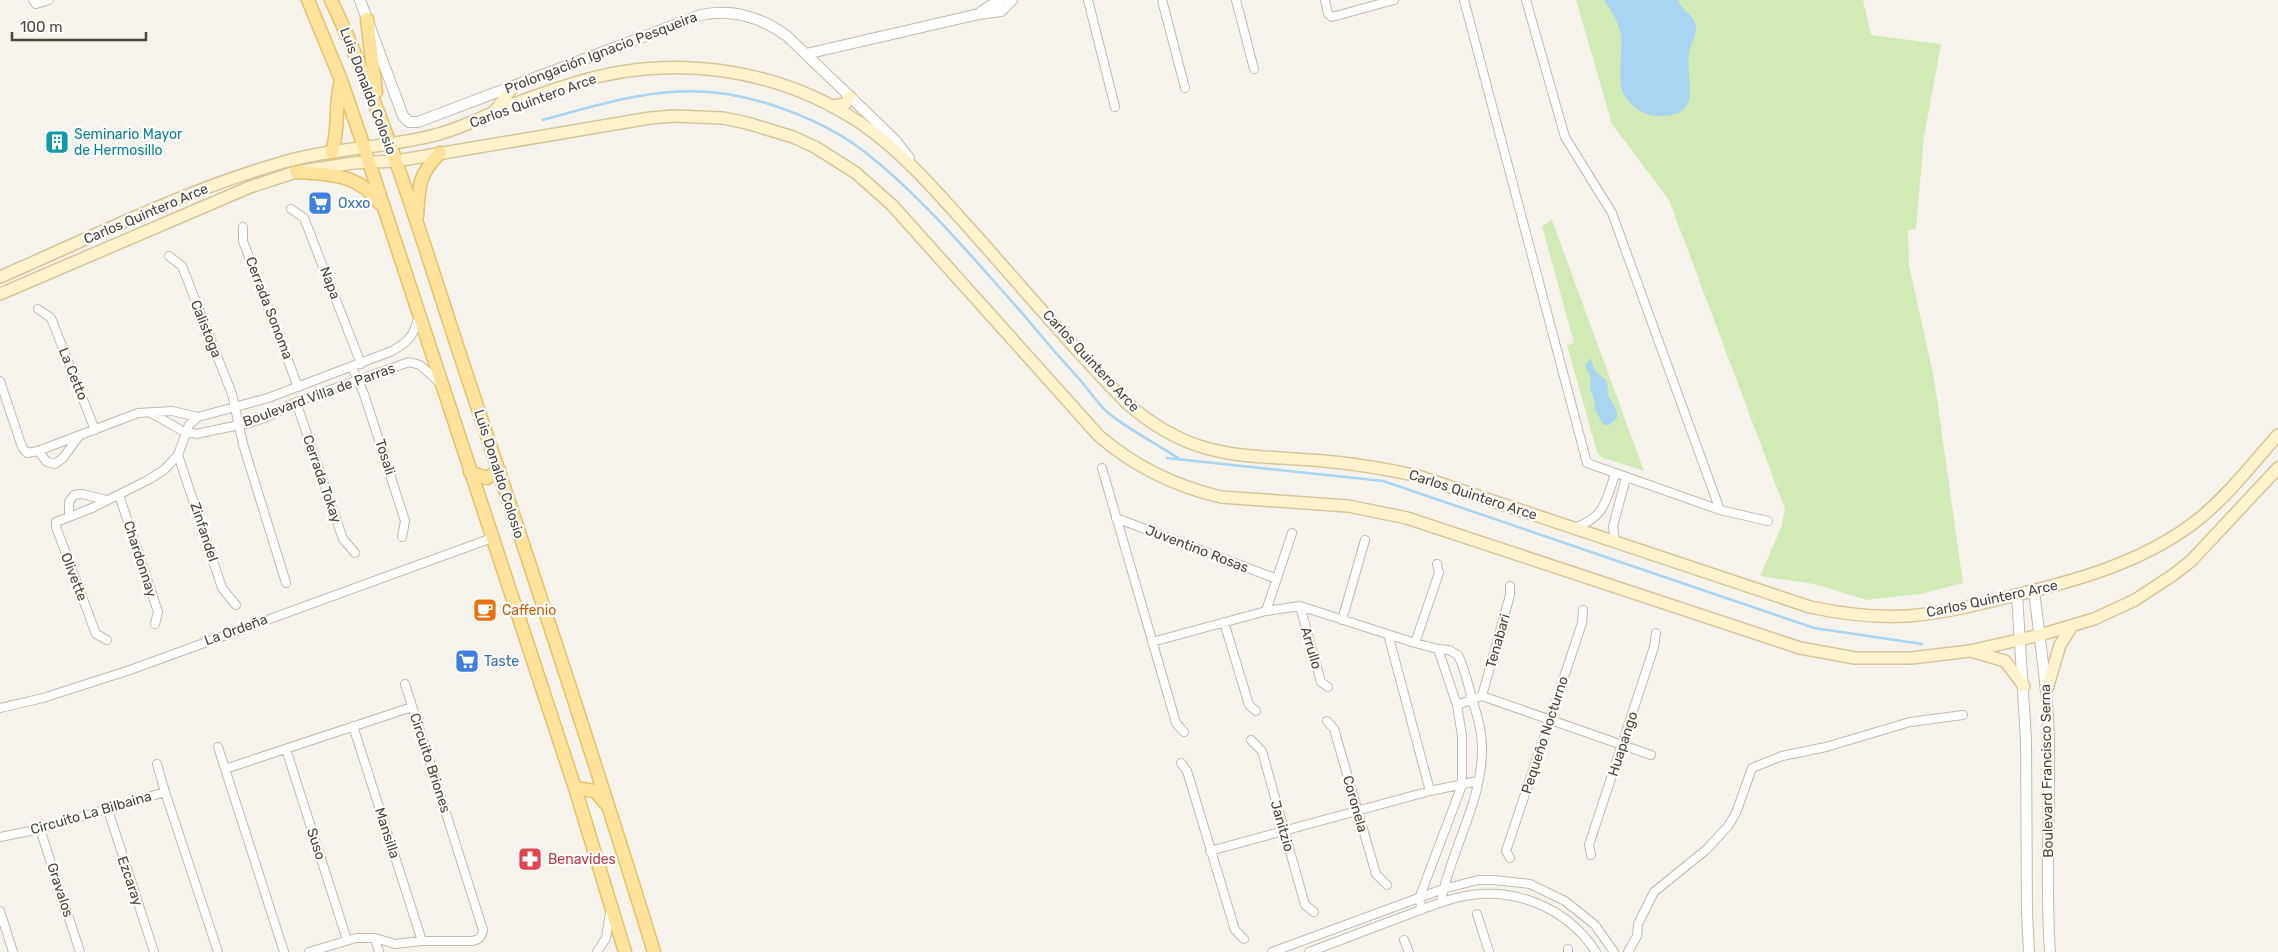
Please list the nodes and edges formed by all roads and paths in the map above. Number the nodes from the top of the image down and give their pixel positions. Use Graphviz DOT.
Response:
graph roads {
  1 [pos="33,0"];
  2 [pos="49,0"];
  3 [pos="308,0"];
  4 [pos="332,0"];
  5 [pos="360,0"];
  6 [pos="999,0"];
  7 [pos="1012,0"];
  8 [pos="1088,0"];
  9 [pos="1162,0"];
  10 [pos="1236,0"];
  11 [pos="1325,0"];
  12 [pos="1394,0"];
  13 [pos="1464,0"];
  14 [pos="1526,0"];
  15 [pos="979,14"];
  16 [pos="367,19"];
  17 [pos="806,54"];
  18 [pos="1254,69"];
  19 [pos="341,80"];
  20 [pos="512,88"];
  21 [pos="1185,88"];
  22 [pos="850,97"];
  23 [pos="831,106"];
  24 [pos="1115,107"];
  25 [pos="494,112"];
  26 [pos="378,115"];
  27 [pos="390,144"];
  28 [pos="364,147"];
  29 [pos="332,152"];
  30 [pos="440,153"];
  31 [pos="396,161"];
  32 [pos="368,162"];
  33 [pos="296,172"];
  34 [pos="923,176"];
  35 [pos="291,209"];
  36 [pos="387,215"];
  37 [pos="136,218"];
  38 [pos="416,223"];
  39 [pos="243,228"];
  40 [pos="84,240"];
  41 [pos="123,241"];
  42 [pos="169,256"];
  43 [pos="0,277"];
  44 [pos="0,294"];
  45 [pos="38,310"];
  46 [pos="418,316"];
  47 [pos="360,364"];
  48 [pos="352,367"];
  49 [pos="357,378"];
  50 [pos="0,381"];
  51 [pos="444,386"];
  52 [pos="298,387"];
  53 [pos="296,402"];
  54 [pos="236,407"];
  55 [pos="151,413"];
  56 [pos="198,417"];
  57 [pos="239,425"];
  58 [pos="95,430"];
  59 [pos="186,432"];
  60 [pos="2278,435"];
  61 [pos="79,436"];
  62 [pos="38,451"];
  63 [pos="178,456"];
  64 [pos="1102,468"];
  65 [pos="2278,468"];
  66 [pos="499,470"];
  67 [pos="470,472"];
  68 [pos="1615,474"];
  69 [pos="1626,478"];
  70 [pos="119,495"];
  71 [pos="106,500"];
  72 [pos="1606,502"];
  73 [pos="1617,506"];
  74 [pos="1720,510"];
  75 [pos="69,516"];
  76 [pos="1116,518"];
  77 [pos="1768,521"];
  78 [pos="1574,528"];
  79 [pos="1292,533"];
  80 [pos="402,537"];
  81 [pos="492,538"];
  82 [pos="1365,540"];
  83 [pos="1615,542"];
  84 [pos="355,554"];
  85 [pos="1437,564"];
  86 [pos="1277,579"];
  87 [pos="286,583"];
  88 [pos="1510,586"];
  89 [pos="2034,591"];
  90 [pos="2017,595"];
  91 [pos="236,605"];
  92 [pos="1300,606"];
  93 [pos="1583,610"];
  94 [pos="1266,611"];
  95 [pos="1342,620"];
  96 [pos="1224,622"];
  97 [pos="155,624"];
  98 [pos="2072,626"];
  99 [pos="1656,633"];
  100 [pos="1388,634"];
  101 [pos="2040,635"];
  102 [pos="107,640"];
  103 [pos="2021,640"];
  104 [pos="1152,642"];
  105 [pos="1415,643"];
  106 [pos="1438,649"];
  107 [pos="1970,650"];
  108 [pos="405,684"];
  109 [pos="2024,686"];
  110 [pos="1328,688"];
  111 [pos="2046,689"];
  112 [pos="1482,696"];
  113 [pos="1472,699"];
  114 [pos="1457,705"];
  115 [pos="412,707"];
  116 [pos="0,708"];
  117 [pos="1256,711"];
  118 [pos="1963,715"];
  119 [pos="1550,719"];
  120 [pos="1327,721"];
  121 [pos="353,726"];
  122 [pos="1184,732"];
  123 [pos="1252,740"];
  124 [pos="1622,745"];
  125 [pos="218,747"];
  126 [pos="286,749"];
  127 [pos="1651,755"];
  128 [pos="1181,763"];
  129 [pos="157,764"];
  130 [pos="226,769"];
  131 [pos="1478,782"];
  132 [pos="1462,785"];
  133 [pos="575,788"];
  134 [pos="1430,791"];
  135 [pos="165,792"];
  136 [pos="108,810"];
  137 [pos="611,811"];
  138 [pos="1357,811"];
  139 [pos="40,829"];
  140 [pos="1283,831"];
  141 [pos="0,837"];
  142 [pos="1210,851"];
  143 [pos="1591,855"];
  144 [pos="1510,858"];
  145 [pos="1387,885"];
  146 [pos="1443,888"];
  147 [pos="1420,896"];
  148 [pos="1441,902"];
  149 [pos="611,908"];
  150 [pos="0,910"];
  151 [pos="1420,910"];
  152 [pos="1314,912"];
  153 [pos="1477,914"];
  154 [pos="375,938"];
  155 [pos="1244,939"];
  156 [pos="347,940"];
  157 [pos="1404,940"];
  158 [pos="422,941"];
  159 [pos="396,948"];
  160 [pos="13,952"];
  161 [pos="80,952"];
  162 [pos="154,952"];
  163 [pos="218,952"];
  164 [pos="284,952"];
  165 [pos="309,952"];
  166 [pos="379,952"];
  167 [pos="597,952"];
  168 [pos="625,952"];
  169 [pos="654,952"];
  170 [pos="1272,952"];
  171 [pos="1309,952"];
  172 [pos="1409,952"];
  173 [pos="1490,952"];
  174 [pos="1596,952"];
  175 [pos="1614,952"];
  176 [pos="1628,952"];
  177 [pos="2029,952"];
  178 [pos="2050,952"];
  1 -- 2 [label="street"];
  3 -- 19 [label="main road, Luis Donaldo Colosio"];
  4 -- 26 [label="main road, Luis Donaldo Colosio"];
  5 -- 16 [label="street"];
  6 -- 15 [label="street"];
  7 -- 15 [label="street"];
  8 -- 24 [label="street"];
  9 -- 21 [label="street"];
  10 -- 18 [label="street"];
  11 -- 12 [label="street"];
  13 -- 68 [label="street"];
  14 -- 74 [label="street"];
  15 -- 17 [label="street"];
  16 -- 20 [label="street, Prolongación Ignacio Pesqueira"];
  16 -- 26 [label="main road"];
  17 -- 20 [label="street, Prolongación Ignacio Pesqueira"];
  17 -- 22 [label="street, Prolongación Ignacio Pesqueira"];
  19 -- 28 [label="main road, Luis Donaldo Colosio"];
  19 -- 29 [label="main road"];
  20 -- 25 [label="main road"];
  22 -- 23 [label="main road"];
  22 -- 34 [label="street, Prolongación Ignacio Pesqueira"];
  23 -- 25 [label="main road, Carlos Quintero Arce"];
  23 -- 34 [label="main road, Carlos Quintero Arce"];
  25 -- 27 [label="main road, Carlos Quintero Arce"];
  26 -- 27 [label="main road, Luis Donaldo Colosio"];
  27 -- 28 [label="main road, Carlos Quintero Arce"];
  27 -- 31 [label="main road, Luis Donaldo Colosio"];
  28 -- 29 [label="main road, Carlos Quintero Arce"];
  28 -- 32 [label="main road, Luis Donaldo Colosio"];
  29 -- 37 [label="main road, Carlos Quintero Arce"];
  30 -- 31 [label="main road, Carlos Quintero Arce"];
  30 -- 38 [label="main road"];
  30 -- 107 [label="main road, Carlos Quintero Arce"];
  31 -- 32 [label="main road, Carlos Quintero Arce"];
  31 -- 38 [label="main road, Luis Donaldo Colosio"];
  32 -- 33 [label="main road, Carlos Quintero Arce"];
  32 -- 36 [label="main road, Luis Donaldo Colosio"];
  33 -- 36 [label="main road"];
  33 -- 41 [label="main road, Carlos Quintero Arce"];
  34 -- 78 [label="main road, Carlos Quintero Arce"];
  35 -- 47 [label="street, Napa"];
  36 -- 46 [label="main road, Luis Donaldo Colosio"];
  37 -- 40 [label="main road, Carlos Quintero Arce"];
  37 -- 41 [label="main road"];
  38 -- 66 [label="main road, Luis Donaldo Colosio"];
  39 -- 52 [label="street, Cerrada Sonoma"];
  40 -- 41 [label="main road"];
  40 -- 43 [label="main road, Carlos Quintero Arce"];
  41 -- 44 [label="main road, Carlos Quintero Arce"];
  42 -- 54 [label="street, Calistoga"];
  45 -- 58 [label="street, La Cetto"];
  46 -- 47 [label="street, Boulevard Villa de Parras"];
  46 -- 51 [label="main road, Luis Donaldo Colosio"];
  47 -- 48 [label="street, Boulevard Villa de Parras"];
  48 -- 49 [label="street, Tosali"];
  48 -- 52 [label="street, Boulevard Villa de Parras"];
  49 -- 51 [label="street, Boulevard Villa de Parras"];
  49 -- 53 [label="street, Boulevard Villa de Parras"];
  49 -- 80 [label="street, Tosali"];
  50 -- 62 [label="street"];
  51 -- 67 [label="main road, Luis Donaldo Colosio"];
  52 -- 54 [label="street, Boulevard Villa de Parras"];
  53 -- 57 [label="street, Boulevard Villa de Parras"];
  53 -- 84 [label="street, Cerrada Tokay"];
  54 -- 56 [label="street, Boulevard Villa de Parras"];
  54 -- 57 [label="street, Calistoga"];
  55 -- 56 [label="street, Boulevard Villa de Parras"];
  55 -- 58 [label="street, Boulevard Villa de Parras"];
  55 -- 59 [label="street"];
  56 -- 59 [label="street"];
  57 -- 59 [label="street, Boulevard Villa de Parras"];
  57 -- 87 [label="street, Calistoga"];
  58 -- 61 [label="street, Boulevard Villa de Parras"];
  59 -- 63 [label="street"];
  60 -- 89 [label="main road, Carlos Quintero Arce"];
  61 -- 62 [label="street, Boulevard Villa de Parras"];
  61 -- 62 [label="street"];
  63 -- 70 [label="street"];
  63 -- 91 [label="street, Zinfandel"];
  64 -- 76 [label="street"];
  65 -- 98 [label="main road, Carlos Quintero Arce"];
  66 -- 67 [label="main road"];
  66 -- 137 [label="main road, Luis Donaldo Colosio"];
  67 -- 81 [label="main road, Luis Donaldo Colosio"];
  68 -- 69 [label="street"];
  68 -- 72 [label="street"];
  69 -- 73 [label="street"];
  69 -- 74 [label="street"];
  70 -- 71 [label="street"];
  70 -- 97 [label="street, Chardonnay"];
  71 -- 75 [label="street"];
  71 -- 75 [label="street"];
  72 -- 73 [label="street"];
  72 -- 78 [label="street"];
  73 -- 83 [label="street"];
  74 -- 77 [label="street"];
  75 -- 102 [label="street, Olivette"];
  76 -- 86 [label="street, Juventino Rosas"];
  76 -- 104 [label="street"];
  78 -- 83 [label="main road, Carlos Quintero Arce"];
  79 -- 86 [label="street"];
  81 -- 116 [label="street, La Ordeña"];
  81 -- 133 [label="main road, Luis Donaldo Colosio"];
  82 -- 95 [label="street"];
  83 -- 90 [label="main road, Carlos Quintero Arce"];
  85 -- 105 [label="street"];
  86 -- 94 [label="street"];
  88 -- 112 [label="street, Tenabari"];
  89 -- 90 [label="main road, Carlos Quintero Arce"];
  89 -- 101 [label="street, Boulevard Francisco Serna"];
  90 -- 103 [label="street, Boulevard Francisco Serna"];
  92 -- 94 [label="street"];
  92 -- 95 [label="street"];
  92 -- 110 [label="street, Arrullo"];
  93 -- 119 [label="street, Pequeño Nocturno"];
  94 -- 96 [label="street"];
  95 -- 100 [label="street"];
  96 -- 104 [label="street"];
  96 -- 117 [label="street"];
  98 -- 101 [label="main road, Carlos Quintero Arce"];
  98 -- 111 [label="main road"];
  99 -- 124 [label="street, Huapango"];
  100 -- 105 [label="street"];
  100 -- 134 [label="street"];
  101 -- 103 [label="main road, Carlos Quintero Arce"];
  101 -- 111 [label="street, Boulevard Francisco Serna"];
  103 -- 107 [label="main road, Carlos Quintero Arce"];
  103 -- 109 [label="street, Boulevard Francisco Serna"];
  104 -- 122 [label="street"];
  105 -- 106 [label="street"];
  106 -- 113 [label="street"];
  106 -- 114 [label="street"];
  107 -- 109 [label="main road"];
  108 -- 115 [label="street"];
  109 -- 177 [label="street, Boulevard Francisco Serna"];
  111 -- 178 [label="street, Boulevard Francisco Serna"];
  112 -- 113 [label="street"];
  112 -- 119 [label="street"];
  113 -- 114 [label="street"];
  113 -- 131 [label="street"];
  114 -- 132 [label="street"];
  115 -- 121 [label="street, Circuito Briones"];
  115 -- 158 [label="street, Circuito Briones"];
  118 -- 176 [label="street"];
  119 -- 124 [label="street"];
  119 -- 144 [label="street, Pequeño Nocturno"];
  120 -- 138 [label="street, Coronela"];
  121 -- 126 [label="street, Circuito Briones"];
  121 -- 158 [label="street, Mansilla"];
  123 -- 140 [label="street, Janitzio"];
  124 -- 127 [label="street"];
  124 -- 143 [label="street, Huapango"];
  125 -- 130 [label="street"];
  126 -- 130 [label="street, Circuito Briones"];
  126 -- 156 [label="street, Suso"];
  128 -- 142 [label="street"];
  129 -- 135 [label="street"];
  130 -- 164 [label="street"];
  131 -- 132 [label="street"];
  131 -- 146 [label="street"];
  132 -- 134 [label="street"];
  132 -- 147 [label="street"];
  133 -- 137 [label="main road"];
  133 -- 149 [label="main road, Luis Donaldo Colosio"];
  134 -- 138 [label="street"];
  135 -- 136 [label="street, Circuito La Bilbaina"];
  135 -- 163 [label="street, Circuito La Bilbaina"];
  136 -- 139 [label="street, Circuito La Bilbaina"];
  136 -- 162 [label="street, Ezcaray"];
  137 -- 169 [label="main road, Luis Donaldo Colosio"];
  138 -- 140 [label="street"];
  138 -- 145 [label="street, Coronela"];
  139 -- 141 [label="street, Circuito La Bilbaina"];
  139 -- 161 [label="street, Gravalos"];
  140 -- 142 [label="street"];
  140 -- 152 [label="street, Janitzio"];
  142 -- 155 [label="street"];
  146 -- 147 [label="street"];
  146 -- 148 [label="street"];
  146 -- 175 [label="street"];
  147 -- 151 [label="street"];
  147 -- 170 [label="street"];
  148 -- 151 [label="street"];
  148 -- 174 [label="street"];
  149 -- 167 [label="street"];
  149 -- 168 [label="main road, Luis Donaldo Colosio"];
  150 -- 160 [label="street"];
  151 -- 171 [label="street"];
  153 -- 173 [label="street"];
  154 -- 156 [label="street, Circuito Briones"];
  154 -- 159 [label="street, Circuito Briones"];
  154 -- 166 [label="street"];
  156 -- 165 [label="street, Circuito Briones"];
  157 -- 172 [label="street"];
  158 -- 159 [label="street, Circuito Briones"];
}
